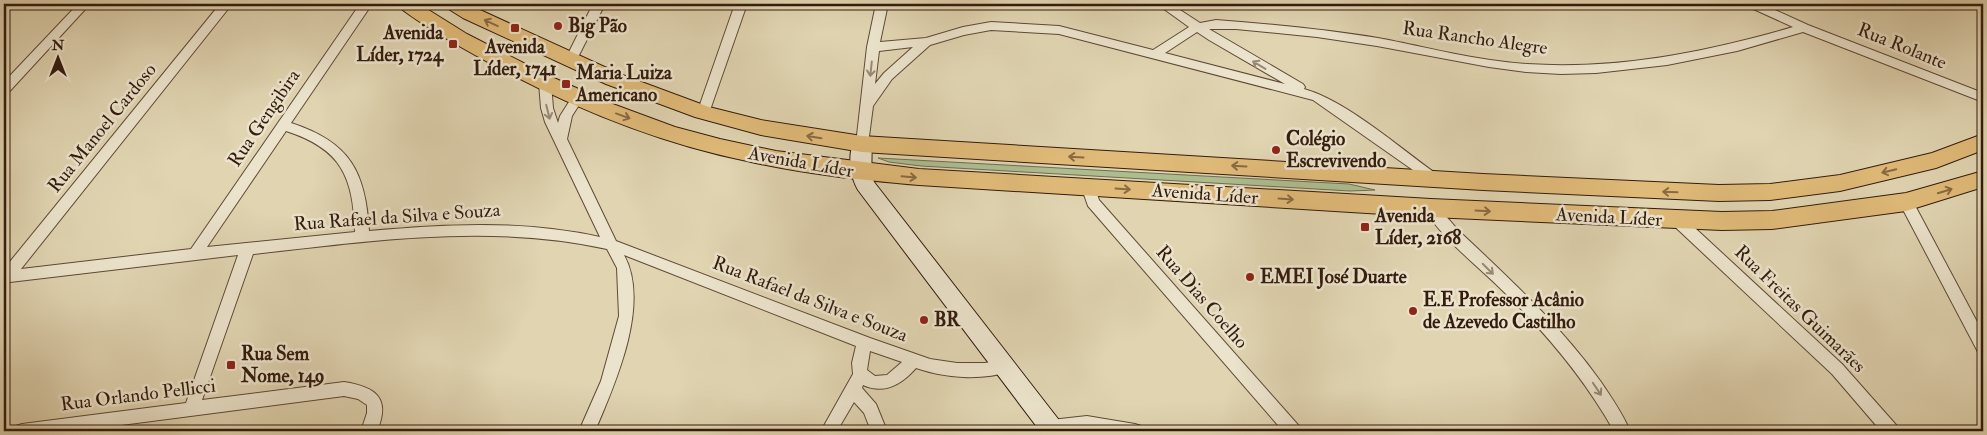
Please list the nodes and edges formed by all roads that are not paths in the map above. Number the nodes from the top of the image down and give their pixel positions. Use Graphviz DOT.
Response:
graph roads {
  1 [pos="84,4"];
  2 [pos="226,4"];
  3 [pos="366,4"];
  4 [pos="407,4"];
  5 [pos="599,4"];
  6 [pos="741,4"];
  7 [pos="882,4"];
  8 [pos="1163,4"];
  9 [pos="1753,4"];
  10 [pos="457,5"];
  11 [pos="1197,27"];
  12 [pos="1804,28"];
  13 [pos="926,42"];
  14 [pos="873,47"];
  15 [pos="1156,54"];
  16 [pos="572,60"];
  17 [pos="545,83"];
  18 [pos="4,90"];
  19 [pos="578,97"];
  20 [pos="1317,97"];
  21 [pos="1983,98"];
  22 [pos="867,105"];
  23 [pos="703,112"];
  24 [pos="282,125"];
  25 [pos="561,139"];
  26 [pos="1983,142"];
  27 [pos="862,144"];
  28 [pos="860,172"];
  29 [pos="1430,178"];
  30 [pos="1983,179"];
  31 [pos="1088,186"];
  32 [pos="1601,188"];
  33 [pos="1906,202"];
  34 [pos="1431,208"];
  35 [pos="1677,220"];
  36 [pos="362,237"];
  37 [pos="613,245"];
  38 [pos="248,248"];
  39 [pos="195,254"];
  40 [pos="6,278"];
  41 [pos="865,343"];
  42 [pos="1983,348"];
  43 [pos="913,360"];
  44 [pos="1006,366"];
  45 [pos="857,382"];
  46 [pos="192,408"];
  47 [pos="1053,429"];
  48 [pos="22,431"];
  49 [pos="370,431"];
  50 [pos="587,431"];
  51 [pos="829,431"];
  52 [pos="879,431"];
  53 [pos="1135,431"];
  54 [pos="1293,431"];
  55 [pos="1622,431"];
  56 [pos="1891,431"];
  1 -- 18 [label="street"];
  2 -- 40 [label="street, Rua Manoel Cardoso"];
  3 -- 24 [label="street, Rua Gengibira"];
  4 -- 17 [label="main road, Avenida Líder"];
  5 -- 16 [label="street"];
  6 -- 23 [label="street"];
  7 -- 14 [label="street"];
  8 -- 11 [label="street"];
  9 -- 12 [label="street, Rua Rolante"];
  16 -- 10 [label="main road, Avenida Líder, one-way"];
  11 -- 12 [label="street, Rua Rancho Alegre"];
  11 -- 15 [label="street"];
  20 -- 11 [label="street, one-way"];
  12 -- 21 [label="street, Rua Rolante"];
  13 -- 14 [label="street"];
  13 -- 15 [label="street"];
  13 -- 22 [label="street"];
  14 -- 22 [label="street, one-way"];
  15 -- 20 [label="street"];
  16 -- 23 [label="main road, Avenida Líder"];
  17 -- 19 [label="main road, Avenida Líder"];
  17 -- 25 [label="street, one-way"];
  19 -- 25 [label="street"];
  19 -- 28 [label="main road, Avenida Líder, one-way"];
  20 -- 29 [label="street"];
  22 -- 27 [label="street"];
  27 -- 23 [label="main road, Avenida Líder, one-way"];
  24 -- 36 [label="street"];
  24 -- 39 [label="street, Rua Gengibira"];
  25 -- 37 [label="street"];
  26 -- 32 [label="main road, Avenida Líder, one-way"];
  27 -- 28 [label="main road"];
  29 -- 27 [label="main road, Avenida Líder, one-way"];
  28 -- 31 [label="main road, Avenida Líder, one-way"];
  28 -- 44 [label="main road"];
  29 -- 32 [label="main road, Avenida Líder"];
  33 -- 30 [label="main road, Avenida Líder, one-way"];
  31 -- 34 [label="main road, Avenida Líder, one-way"];
  31 -- 54 [label="street, Rua Dias Coelho"];
  32 -- 34 [label="main road"];
  33 -- 35 [label="main road, Avenida Líder"];
  33 -- 42 [label="street"];
  34 -- 35 [label="main road, Avenida Líder, one-way"];
  34 -- 55 [label="street, one-way"];
  35 -- 56 [label="street, Rua Freitas Guimarães"];
  36 -- 37 [label="street, Rua Rafael da Silva e Souza"];
  36 -- 38 [label="street, Rua Rafael da Silva e Souza"];
  37 -- 41 [label="street, Rua Rafael da Silva e Souza"];
  37 -- 50 [label="street"];
  38 -- 39 [label="street, Rua Rafael da Silva e Souza"];
  38 -- 46 [label="street"];
  39 -- 40 [label="street, Rua Rafael da Silva e Souza"];
  41 -- 43 [label="street, Rua Rafael da Silva e Souza"];
  41 -- 45 [label="street"];
  43 -- 44 [label="street, Rua Rafael da Silva e Souza"];
  43 -- 45 [label="street"];
  44 -- 47 [label="main road"];
  45 -- 51 [label="street"];
  45 -- 52 [label="street"];
  46 -- 48 [label="street, Rua Orlando Pellicci"];
  46 -- 49 [label="street, Rua Orlando Pellicci"];
  47 -- 53 [label="street"];
}
